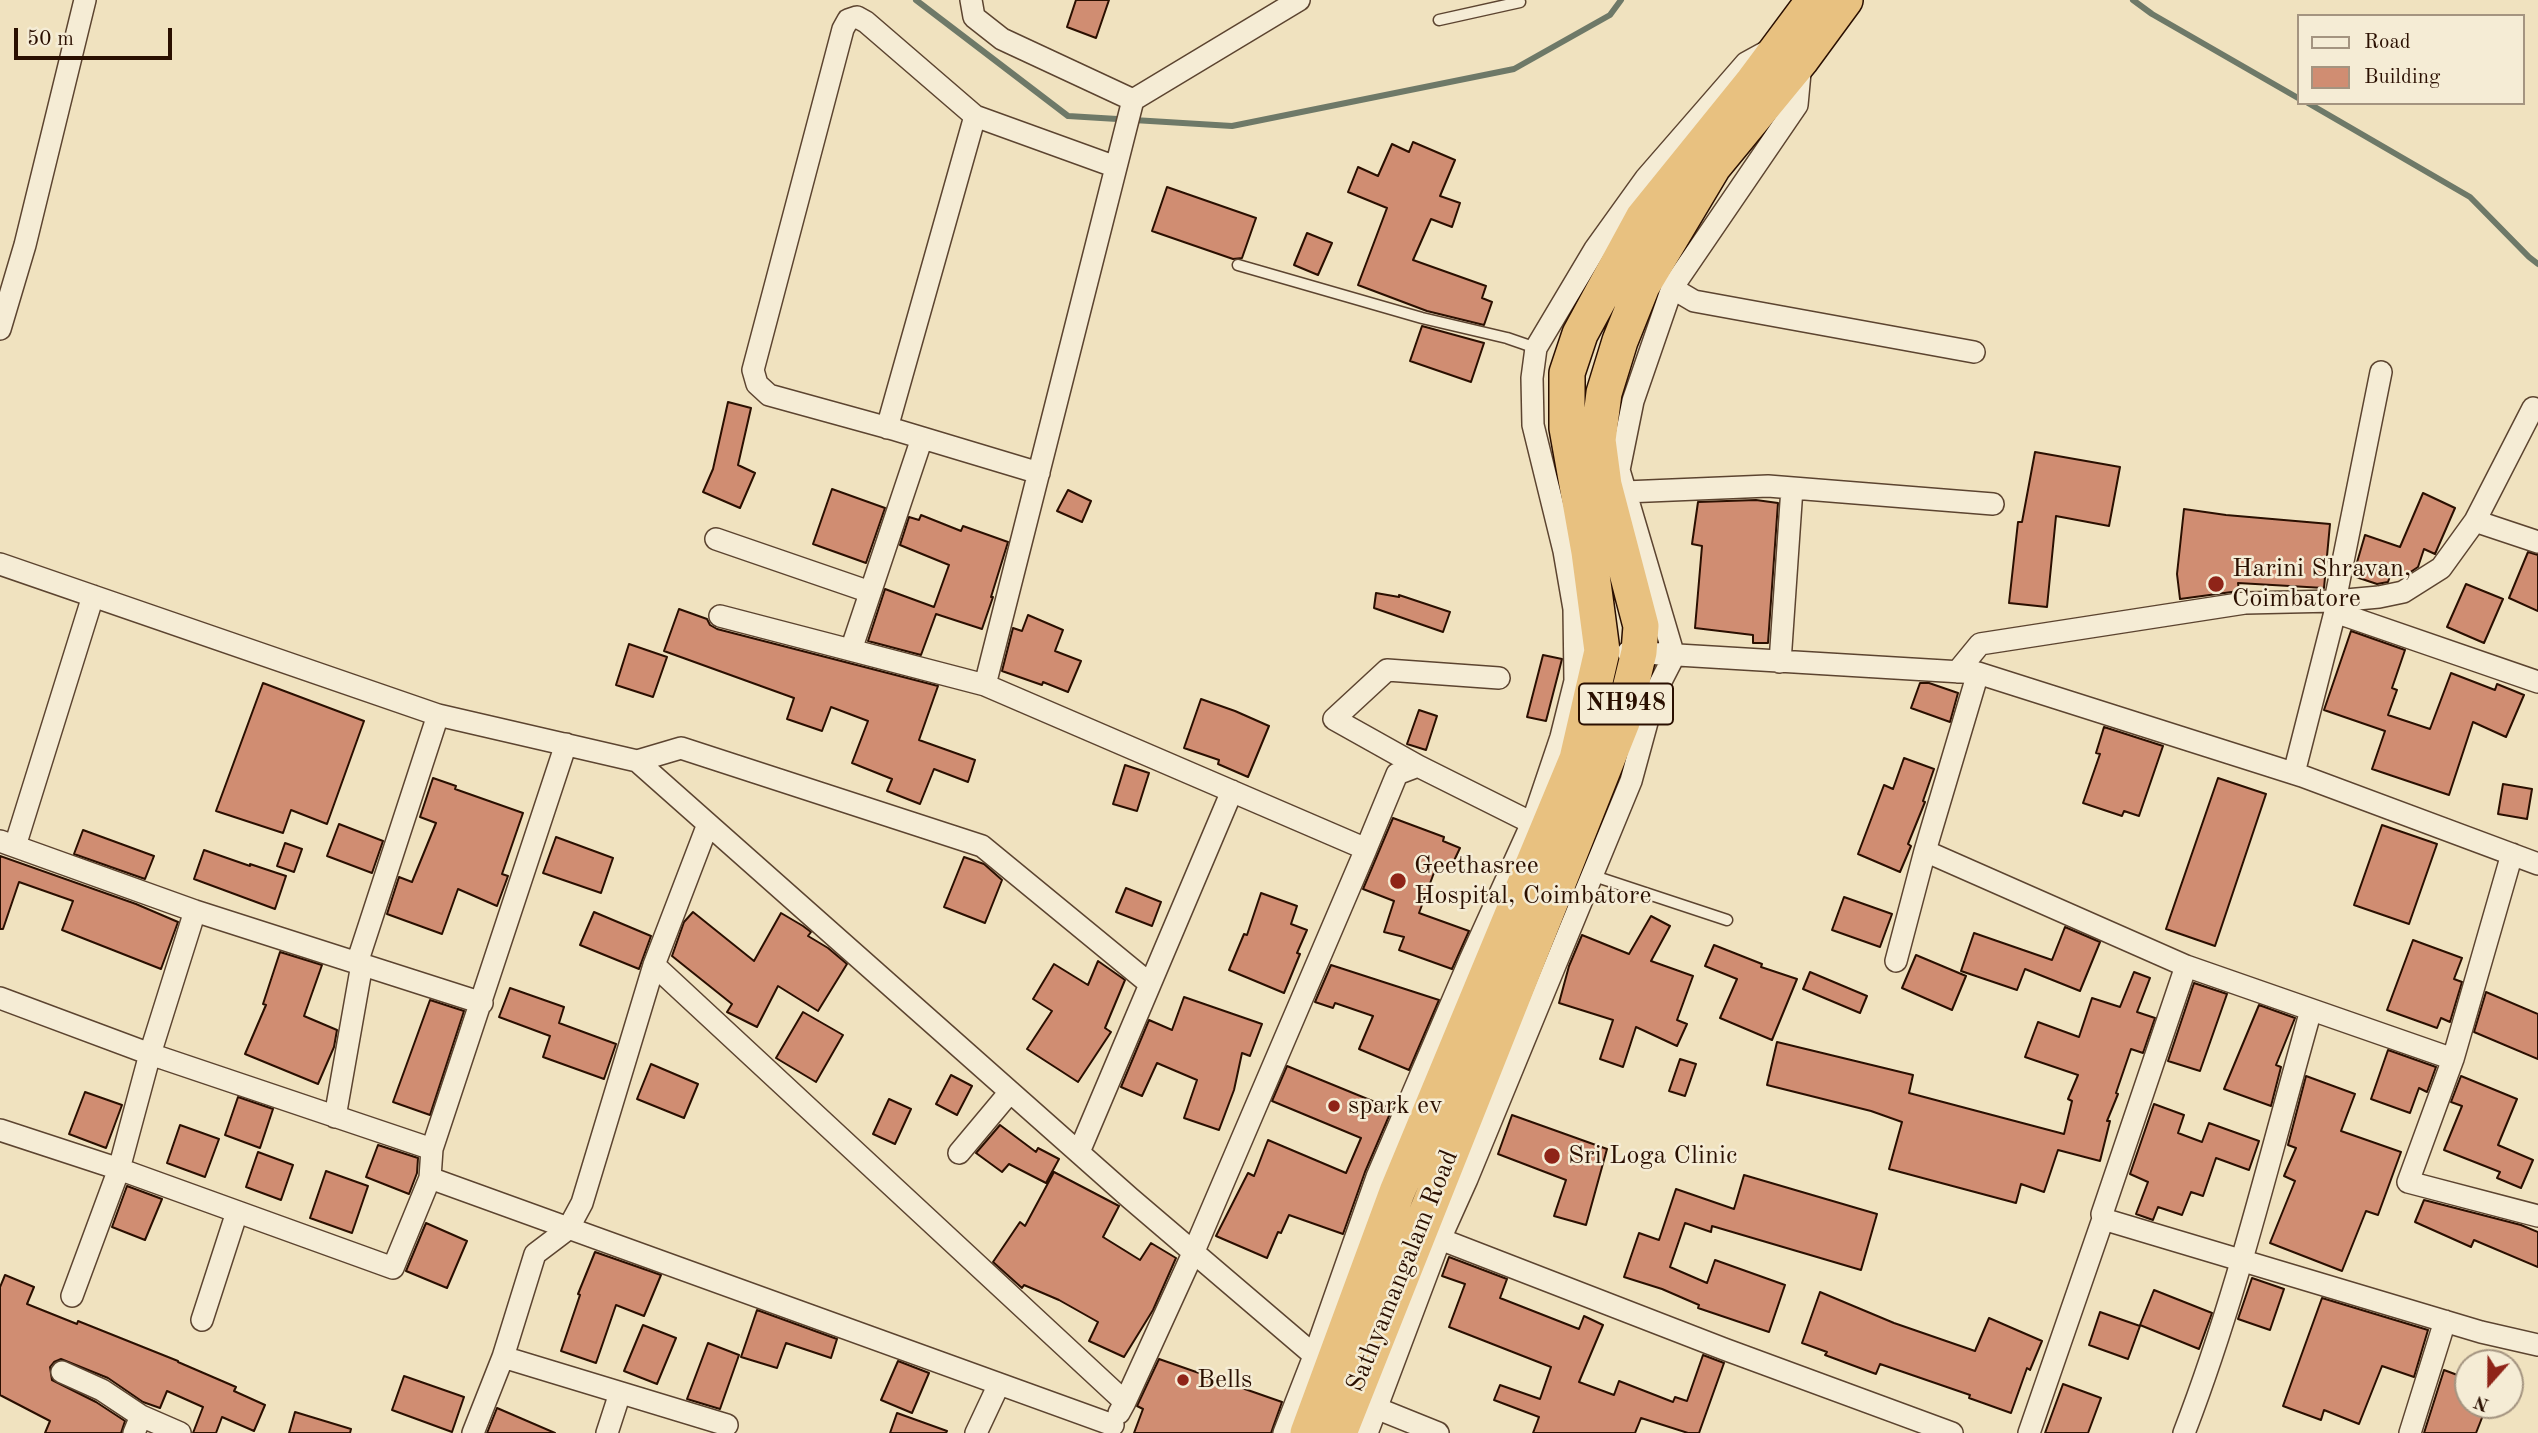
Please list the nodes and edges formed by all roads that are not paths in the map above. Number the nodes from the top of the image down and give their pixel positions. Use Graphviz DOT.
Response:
graph roads {
  1 [pos="85,0"];
  2 [pos="971,0"];
  3 [pos="1298,0"];
  4 [pos="1471,0"];
  5 [pos="1814,0"];
  6 [pos="1845,0"];
  7 [pos="1520,2"];
  8 [pos="1474,14"];
  9 [pos="1439,20"];
  10 [pos="1793,51"];
  11 [pos="1133,101"];
  12 [pos="975,116"];
  13 [pos="1116,166"];
  14 [pos="1238,265"];
  15 [pos="1672,288"];
  16 [pos="0,329"];
  17 [pos="1536,348"];
  18 [pos="1974,352"];
  19 [pos="2381,372"];
  20 [pos="2538,410"];
  21 [pos="887,428"];
  22 [pos="922,438"];
  23 [pos="1039,473"];
  24 [pos="1792,488"];
  25 [pos="1625,492"];
  26 [pos="1993,504"];
  27 [pos="2475,521"];
  28 [pos="716,539"];
  29 [pos="2538,542"];
  30 [pos="0,564"];
  31 [pos="870,592"];
  32 [pos="93,596"];
  33 [pos="2335,606"];
  34 [pos="720,616"];
  35 [pos="851,650"];
  36 [pos="1602,651"];
  37 [pos="1639,652"];
  38 [pos="1674,656"];
  39 [pos="1780,662"];
  40 [pos="1957,672"];
  41 [pos="1978,673"];
  42 [pos="1499,678"];
  43 [pos="2538,682"];
  44 [pos="985,685"];
  45 [pos="438,715"];
  46 [pos="566,744"];
  47 [pos="637,761"];
  48 [pos="1418,766"];
  49 [pos="2294,773"];
  50 [pos="1232,791"];
  51 [pos="1532,823"];
  52 [pos="708,824"];
  53 [pos="7,844"];
  54 [pos="1366,849"];
  55 [pos="1925,851"];
  56 [pos="2512,854"];
  57 [pos="2538,864"];
  58 [pos="1591,875"];
  59 [pos="195,911"];
  60 [pos="1727,920"];
  61 [pos="1896,961"];
  62 [pos="360,964"];
  63 [pos="654,965"];
  64 [pos="2186,966"];
  65 [pos="1150,984"];
  66 [pos="0,998"];
  67 [pos="482,1003"];
  68 [pos="2311,1010"];
  69 [pos="150,1054"];
  70 [pos="2452,1059"];
  71 [pos="1010,1092"];
  72 [pos="335,1117"];
  73 [pos="0,1130"];
  74 [pos="432,1149"];
  75 [pos="1079,1152"];
  76 [pos="959,1153"];
  77 [pos="119,1169"];
  78 [pos="430,1178"];
  79 [pos="237,1212"];
  80 [pos="2538,1216"];
  81 [pos="2103,1219"];
  82 [pos="568,1229"];
  83 [pos="1440,1239"];
  84 [pos="1194,1251"];
  85 [pos="2240,1260"];
  86 [pos="72,1296"];
  87 [pos="202,1320"];
  88 [pos="2445,1321"];
  89 [pos="2538,1345"];
  90 [pos="503,1357"];
  91 [pos="62,1371"];
  92 [pos="1344,1381"];
  93 [pos="999,1384"];
  94 [pos="620,1393"];
  95 [pos="1125,1402"];
  96 [pos="137,1424"];
  97 [pos="727,1425"];
  98 [pos="1113,1429"];
  99 [pos="180,1433"];
  100 [pos="473,1433"];
  101 [pos="607,1433"];
  102 [pos="975,1433"];
  103 [pos="1284,1433"];
  104 [pos="1308,1433"];
  105 [pos="1339,1433"];
  106 [pos="1367,1433"];
  107 [pos="1438,1433"];
  108 [pos="1952,1433"];
  109 [pos="2029,1433"];
  110 [pos="2184,1433"];
  111 [pos="2410,1433"];
  1 -- 16 [label="street"];
  2 -- 11 [label="street"];
  3 -- 11 [label="street"];
  4 -- 8 [label="lane"];
  5 -- 10 [label="highway, NH948"];
  6 -- 10 [label="highway, Sathyamangalam Road / NH948"];
  7 -- 8 [label="lane"];
  8 -- 9 [label="lane"];
  10 -- 15 [label="street"];
  10 -- 17 [label="street"];
  10 -- 36 [label="highway, NH948"];
  10 -- 37 [label="highway, Sathyamangalam Road / NH948"];
  11 -- 13 [label="street"];
  12 -- 13 [label="street"];
  12 -- 21 [label="street"];
  12 -- 21 [label="street"];
  13 -- 23 [label="street"];
  14 -- 17 [label="lane"];
  15 -- 18 [label="street"];
  15 -- 25 [label="street"];
  17 -- 51 [label="street"];
  19 -- 33 [label="street"];
  20 -- 27 [label="street"];
  21 -- 22 [label="street"];
  22 -- 23 [label="street"];
  22 -- 31 [label="street"];
  23 -- 44 [label="street"];
  24 -- 25 [label="street"];
  24 -- 26 [label="street"];
  24 -- 39 [label="street"];
  25 -- 38 [label="street"];
  27 -- 29 [label="street"];
  27 -- 33 [label="street"];
  28 -- 31 [label="street"];
  30 -- 32 [label="street"];
  31 -- 35 [label="street"];
  32 -- 45 [label="street"];
  32 -- 53 [label="street"];
  33 -- 40 [label="street"];
  33 -- 43 [label="street"];
  33 -- 49 [label="street"];
  34 -- 35 [label="street"];
  35 -- 44 [label="street"];
  36 -- 37 [label="street"];
  36 -- 92 [label="highway, NH948"];
  37 -- 38 [label="street"];
  37 -- 92 [label="highway, Sathyamangalam Road / NH948"];
  38 -- 39 [label="street"];
  38 -- 58 [label="street"];
  39 -- 40 [label="street"];
  40 -- 41 [label="street"];
  41 -- 49 [label="street"];
  41 -- 55 [label="street"];
  42 -- 48 [label="street"];
  44 -- 50 [label="street"];
  45 -- 46 [label="street"];
  45 -- 62 [label="street"];
  46 -- 47 [label="street"];
  46 -- 67 [label="street"];
  47 -- 52 [label="street"];
  47 -- 65 [label="street"];
  48 -- 51 [label="street"];
  48 -- 54 [label="street"];
  49 -- 56 [label="street"];
  50 -- 54 [label="street"];
  50 -- 65 [label="street"];
  51 -- 92 [label="street"];
  52 -- 63 [label="street"];
  52 -- 71 [label="street"];
  53 -- 59 [label="street"];
  54 -- 84 [label="street"];
  55 -- 61 [label="street"];
  55 -- 64 [label="street"];
  56 -- 57 [label="street"];
  56 -- 70 [label="street"];
  58 -- 60 [label="lane"];
  58 -- 83 [label="street"];
  59 -- 62 [label="street"];
  59 -- 69 [label="street"];
  62 -- 67 [label="street"];
  62 -- 72 [label="street"];
  63 -- 82 [label="street"];
  63 -- 95 [label="street"];
  64 -- 68 [label="street"];
  64 -- 81 [label="street"];
  65 -- 75 [label="street"];
  66 -- 69 [label="street"];
  67 -- 74 [label="street"];
  68 -- 70 [label="street"];
  68 -- 85 [label="street"];
  69 -- 72 [label="street"];
  69 -- 77 [label="street"];
  70 -- 80 [label="street"];
  71 -- 75 [label="street"];
  71 -- 76 [label="street"];
  72 -- 74 [label="street"];
  73 -- 77 [label="street"];
  74 -- 78 [label="street"];
  75 -- 84 [label="street"];
  77 -- 79 [label="street"];
  77 -- 86 [label="street"];
  78 -- 79 [label="street"];
  78 -- 82 [label="street"];
  79 -- 87 [label="street"];
  81 -- 85 [label="street"];
  81 -- 109 [label="street"];
  82 -- 90 [label="street"];
  82 -- 93 [label="street"];
  83 -- 92 [label="street"];
  83 -- 108 [label="street"];
  84 -- 92 [label="street"];
  84 -- 95 [label="street"];
  85 -- 88 [label="street"];
  85 -- 110 [label="street"];
  88 -- 89 [label="street"];
  88 -- 111 [label="street"];
  90 -- 94 [label="street"];
  90 -- 100 [label="street"];
  91 -- 96 [label="street"];
  92 -- 103 [label="street"];
  92 -- 104 [label="highway, NH948"];
  92 -- 105 [label="highway, Sathyamangalam Road / NH948"];
  92 -- 106 [label="street"];
  92 -- 107 [label="street"];
  93 -- 98 [label="street"];
  93 -- 102 [label="street"];
  94 -- 97 [label="street"];
  94 -- 101 [label="street"];
  95 -- 98 [label="street"];
  96 -- 99 [label="street"];
}
